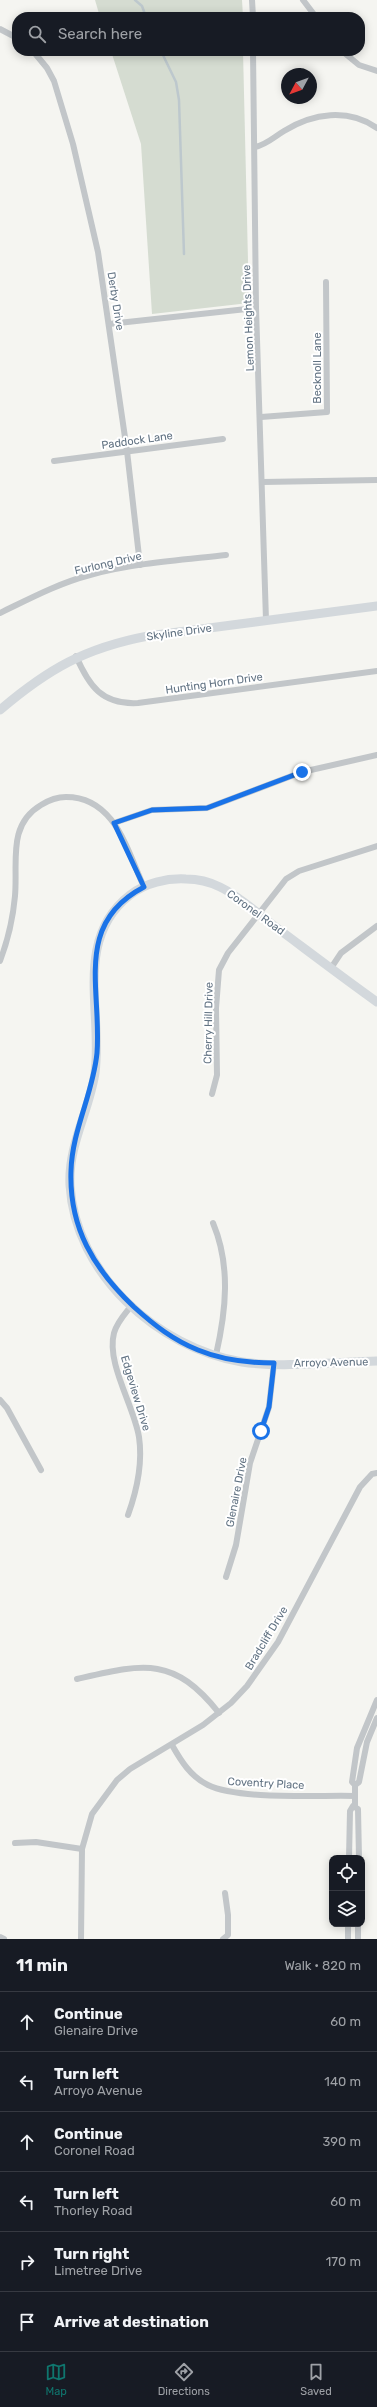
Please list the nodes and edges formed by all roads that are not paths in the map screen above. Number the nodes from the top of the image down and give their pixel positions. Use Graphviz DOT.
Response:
graph roads {
  1 [pos="252,0"];
  2 [pos="303,0"];
  3 [pos="253,12"];
  4 [pos="312,12"];
  5 [pos="0,29"];
  6 [pos="12,35"];
  7 [pos="37,56"];
  8 [pos="253,56"];
  9 [pos="348,56"];
  10 [pos="377,70"];
  11 [pos="377,128"];
  12 [pos="255,147"];
  13 [pos="326,282"];
  14 [pos="256,308"];
  15 [pos="109,324"];
  16 [pos="261,417"];
  17 [pos="223,439"];
  18 [pos="127,451"];
  19 [pos="54,461"];
  20 [pos="377,480"];
  21 [pos="263,482"];
  22 [pos="226,555"];
  23 [pos="140,565"];
  24 [pos="377,606"];
  25 [pos="0,613"];
  26 [pos="266,620"];
  27 [pos="76,656"];
  28 [pos="377,671"];
  29 [pos="0,710"];
  30 [pos="377,755"];
  31 [pos="114,823"];
  32 [pos="377,846"];
  33 [pos="144,887"];
  34 [pos="257,913"];
  35 [pos="377,926"];
  36 [pos="0,961"];
  37 [pos="331,968"];
  38 [pos="377,1002"];
  39 [pos="212,1094"];
  40 [pos="213,1223"];
  41 [pos="132,1305"];
  42 [pos="216,1355"];
  43 [pos="377,1361"];
  44 [pos="274,1363"];
  45 [pos="0,1400"];
  46 [pos="41,1470"];
  47 [pos="374,1474"];
  48 [pos="128,1515"];
  49 [pos="226,1577"];
  50 [pos="77,1678"];
  51 [pos="377,1700"];
  52 [pos="219,1713"];
  53 [pos="377,1718"];
  54 [pos="172,1745"];
  55 [pos="355,1785"];
  56 [pos="355,1796"];
  57 [pos="355,1807"];
  58 [pos="15,1843"];
  59 [pos="82,1849"];
  60 [pos="349,1855"];
  61 [pos="359,1855"];
  62 [pos="225,1893"];
  63 [pos="348,1927"];
  64 [pos="358,1927"];
  65 [pos="0,1937"];
  66 [pos="4,1939"];
  67 [pos="81,1939"];
  68 [pos="223,1939"];
  69 [pos="348,1939"];
  70 [pos="358,1939"];
  1 -- 3 [label="street"];
  2 -- 4 [label="street"];
  5 -- 6 [label="street"];
  7 -- 15 [label="street, Derby Drive"];
  8 -- 12 [label="street, Lemon Heights Drive"];
  9 -- 10 [label="street"];
  11 -- 12 [label="street"];
  12 -- 14 [label="street, Lemon Heights Drive"];
  13 -- 16 [label="street, Becknoll Lane"];
  14 -- 15 [label="street"];
  14 -- 16 [label="street, Lemon Heights Drive"];
  15 -- 18 [label="street, Derby Drive"];
  16 -- 21 [label="street, Lemon Heights Drive"];
  17 -- 18 [label="street, Paddock Lane"];
  18 -- 19 [label="street, Paddock Lane"];
  18 -- 23 [label="street, Derby Drive"];
  20 -- 21 [label="street"];
  21 -- 26 [label="street, Lemon Heights Drive"];
  22 -- 23 [label="street, Furlong Drive"];
  23 -- 25 [label="street, Furlong Drive"];
  24 -- 26 [label="street, Skyline Drive"];
  26 -- 27 [label="street, Skyline Drive"];
  27 -- 28 [label="street, Hunting Horn Drive"];
  27 -- 29 [label="street, Skyline Drive"];
  30 -- 31 [label="street"];
  31 -- 33 [label="street"];
  31 -- 36 [label="street"];
  32 -- 34 [label="street, Cherry Hill Drive"];
  33 -- 34 [label="street, Coronel Road"];
  33 -- 41 [label="street, Coronel Road"];
  34 -- 37 [label="street, Coronel Road"];
  34 -- 39 [label="street, Cherry Hill Drive"];
  35 -- 37 [label="street"];
  37 -- 38 [label="street, Coronel Road"];
  40 -- 42 [label="street"];
  41 -- 42 [label="street, Arroyo Avenue"];
  41 -- 48 [label="street, Edgeview Drive"];
  42 -- 44 [label="street, Arroyo Avenue"];
  43 -- 44 [label="street, Arroyo Avenue"];
  44 -- 49 [label="street, Glenaire Drive"];
  45 -- 46 [label="street"];
  47 -- 52 [label="street, Bradcliff Drive"];
  50 -- 52 [label="street"];
  51 -- 55 [label="street"];
  52 -- 54 [label="street, Bradcliff Drive"];
  53 -- 55 [label="street"];
  54 -- 56 [label="street, Coventry Place"];
  54 -- 59 [label="street, Bradcliff Drive"];
  55 -- 56 [label="street"];
  56 -- 57 [label="street"];
  57 -- 60 [label="street"];
  57 -- 61 [label="street"];
  58 -- 59 [label="street"];
  59 -- 67 [label="street, Bradcliff Drive"];
  62 -- 68 [label="street"];
  63 -- 69 [label="street"];
  64 -- 70 [label="street"];
  65 -- 66 [label="street"];
}
